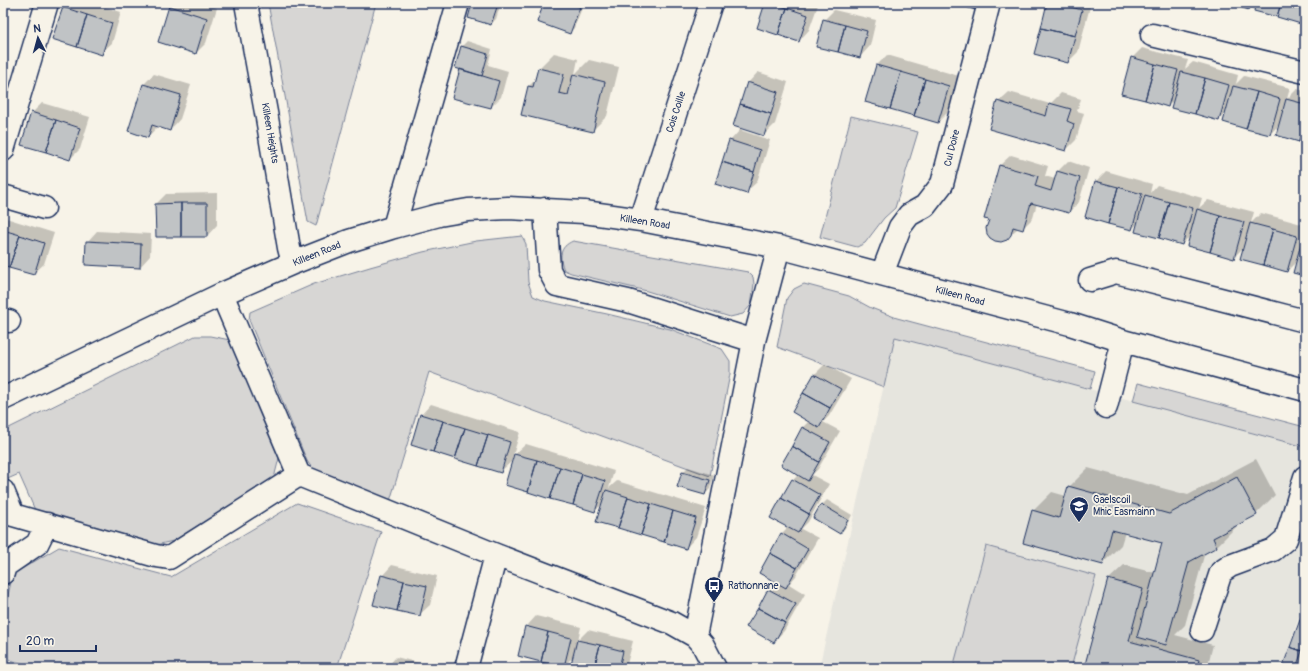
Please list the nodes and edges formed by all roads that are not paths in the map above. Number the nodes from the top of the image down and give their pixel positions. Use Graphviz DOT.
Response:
graph roads {
  1 [pos="47,3"];
  2 [pos="246,3"];
  3 [pos="458,3"];
  4 [pos="711,3"];
  5 [pos="989,3"];
  6 [pos="1152,35"];
  7 [pos="1305,72"];
  8 [pos="3,150"];
  9 [pos="3,196"];
  10 [pos="44,208"];
  11 [pos="545,209"];
  12 [pos="641,220"];
  13 [pos="394,227"];
  14 [pos="779,247"];
  15 [pos="293,263"];
  16 [pos="882,274"];
  17 [pos="1090,280"];
  18 [pos="222,294"];
  19 [pos="1305,322"];
  20 [pos="754,341"];
  21 [pos="1123,341"];
  22 [pos="1305,390"];
  23 [pos="3,400"];
  24 [pos="1106,408"];
  25 [pos="299,475"];
  26 [pos="1305,477"];
  27 [pos="3,492"];
  28 [pos="47,524"];
  29 [pos="496,555"];
  30 [pos="3,573"];
  31 [pos="1202,630"];
  32 [pos="695,636"];
  33 [pos="466,668"];
  34 [pos="716,668"];
  1 -- 8 [label="street"];
  2 -- 15 [label="street, Killeen Heights"];
  3 -- 13 [label="street"];
  4 -- 12 [label="street, Cois Coille"];
  5 -- 16 [label="street, Cul Doire"];
  6 -- 7 [label="street"];
  9 -- 10 [label="street"];
  11 -- 12 [label="street, Killeen Road"];
  11 -- 13 [label="street, Killeen Road"];
  11 -- 20 [label="street"];
  12 -- 14 [label="street, Killeen Road"];
  13 -- 15 [label="street, Killeen Road"];
  14 -- 16 [label="street, Killeen Road"];
  14 -- 20 [label="street"];
  15 -- 18 [label="street, Killeen Road"];
  16 -- 21 [label="street, Killeen Road"];
  17 -- 19 [label="street"];
  18 -- 23 [label="street, Killeen Road"];
  18 -- 25 [label="street"];
  20 -- 32 [label="street"];
  21 -- 22 [label="street, Killeen Road"];
  21 -- 24 [label="street"];
  25 -- 28 [label="street"];
  25 -- 29 [label="street"];
  26 -- 31 [label="street"];
  27 -- 28 [label="street"];
  28 -- 30 [label="street"];
  29 -- 32 [label="street"];
  29 -- 33 [label="street"];
  32 -- 34 [label="street"];
}
